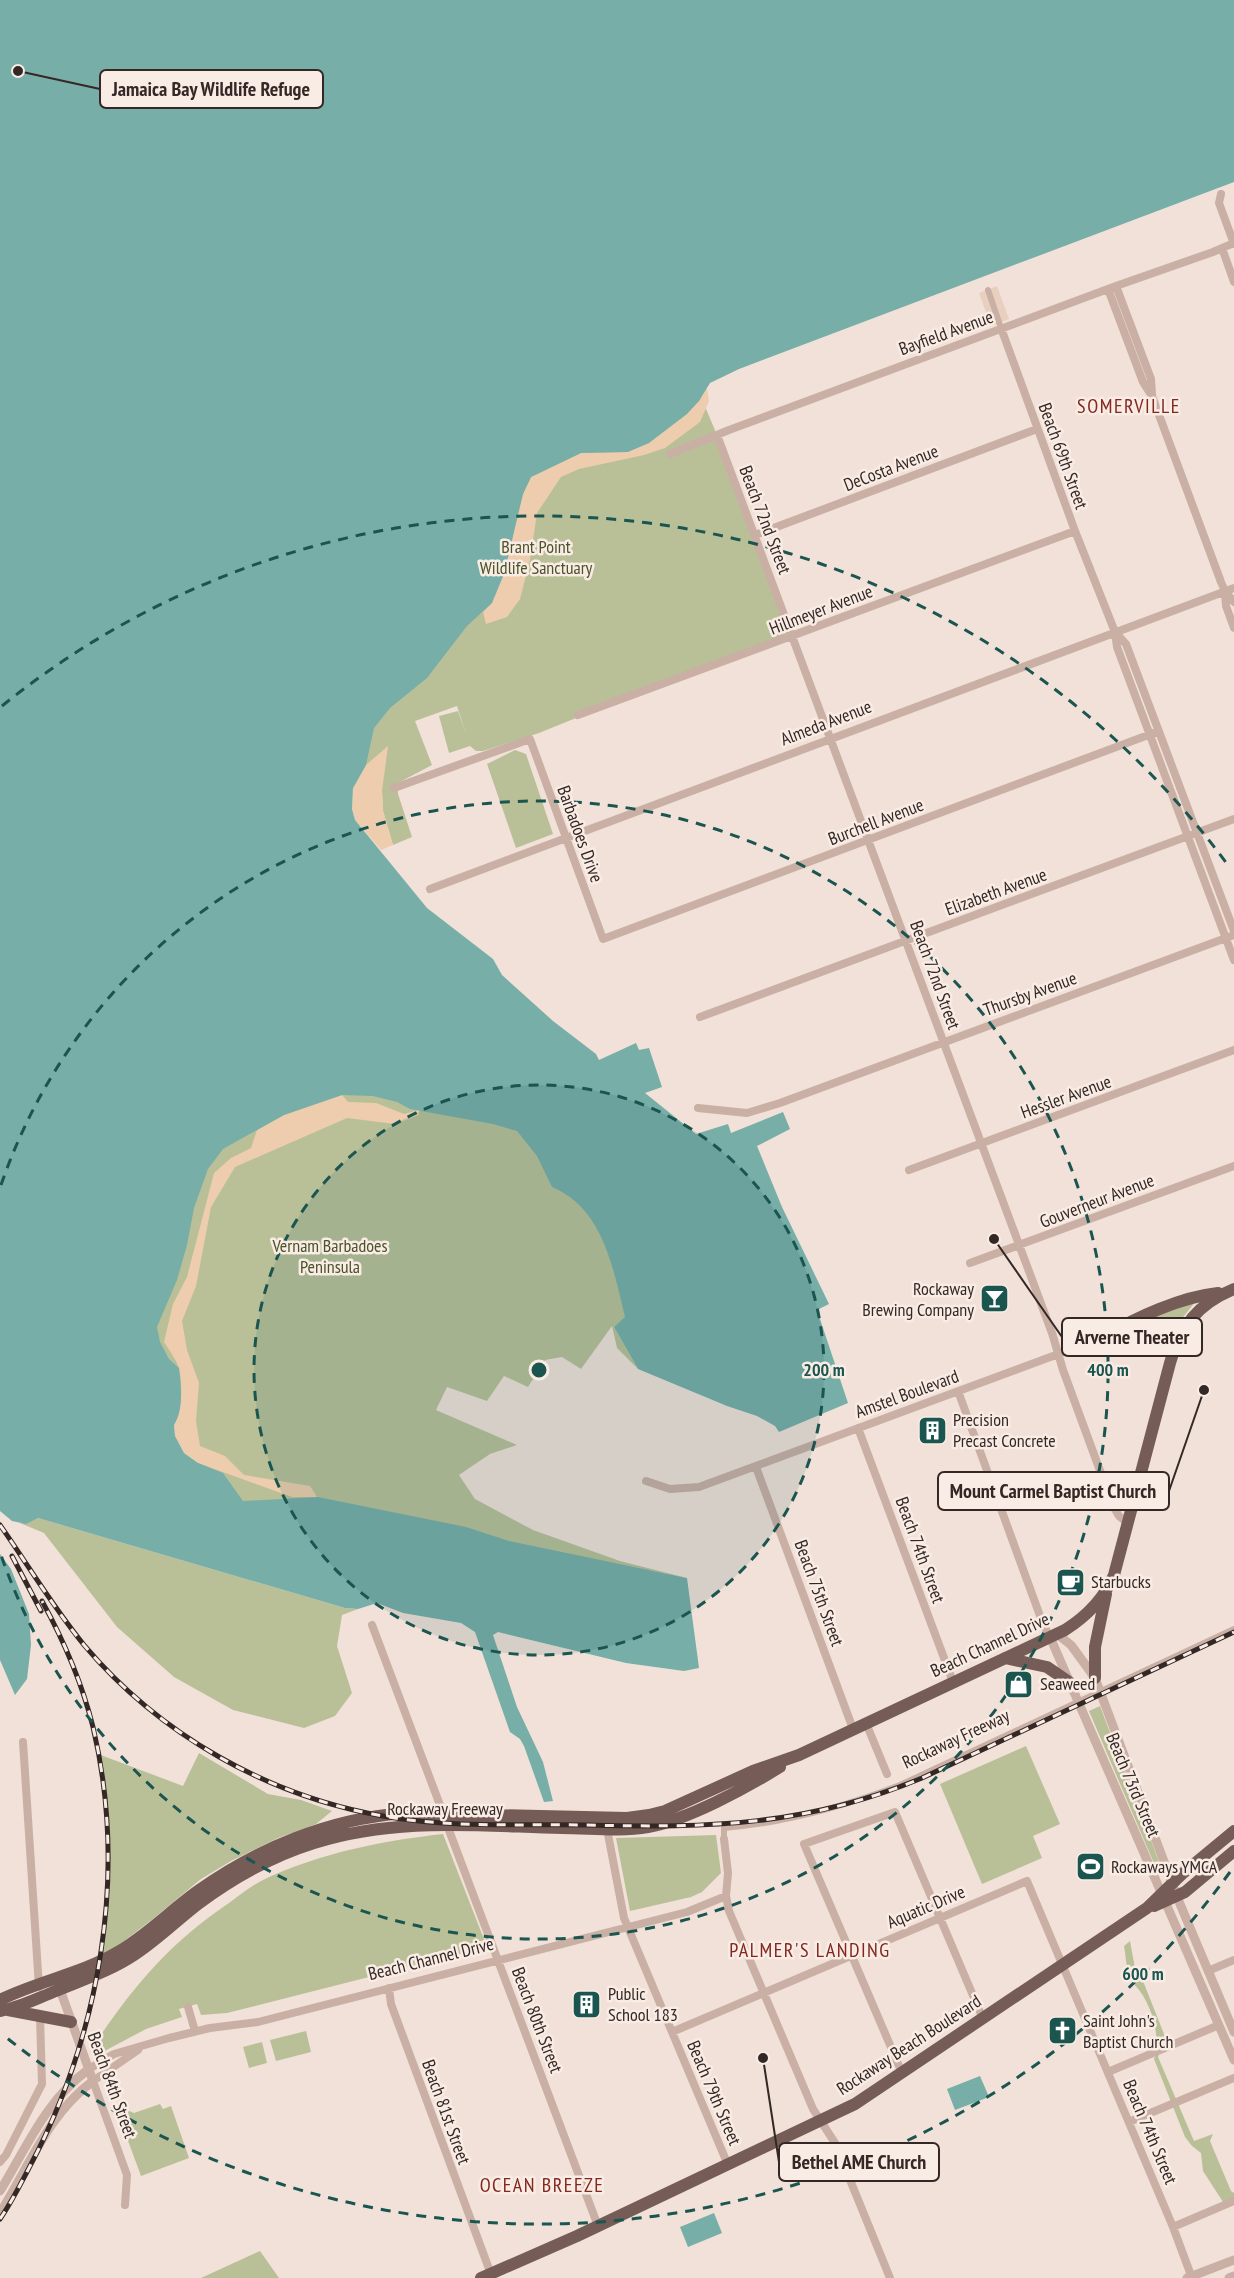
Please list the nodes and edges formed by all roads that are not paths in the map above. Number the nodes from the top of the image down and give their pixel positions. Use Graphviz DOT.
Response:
graph roads {
  1 [pos="1221,194"];
  2 [pos="1234,243"];
  3 [pos="1222,248"];
  4 [pos="1234,282"];
  5 [pos="1112,287"];
  6 [pos="988,290"];
  7 [pos="1001,328"];
  8 [pos="1037,429"];
  9 [pos="717,435"];
  10 [pos="670,454"];
  11 [pos="1075,531"];
  12 [pos="755,535"];
  13 [pos="1234,588"];
  14 [pos="1225,591"];
  15 [pos="1234,602"];
  16 [pos="1234,628"];
  17 [pos="1115,632"];
  18 [pos="792,637"];
  19 [pos="578,715"];
  20 [pos="1158,732"];
  21 [pos="1150,735"];
  22 [pos="830,738"];
  23 [pos="394,788"];
  24 [pos="1234,819"];
  25 [pos="1192,835"];
  26 [pos="565,838"];
  27 [pos="868,840"];
  28 [pos="430,888"];
  29 [pos="1231,934"];
  30 [pos="603,939"];
  31 [pos="906,941"];
  32 [pos="1234,960"];
  33 [pos="700,1017"];
  34 [pos="944,1042"];
  35 [pos="1234,1050"];
  36 [pos="698,1108"];
  37 [pos="981,1144"];
  38 [pos="1234,1166"];
  39 [pos="909,1170"];
  40 [pos="1020,1246"];
  41 [pos="970,1263"];
  42 [pos="1229,1290"];
  43 [pos="1105,1336"];
  44 [pos="1178,1339"];
  45 [pos="1058,1354"];
  46 [pos="958,1391"];
  47 [pos="858,1428"];
  48 [pos="756,1467"];
  49 [pos="646,1482"];
  50 [pos="1128,1523"];
  51 [pos="1107,1590"];
  52 [pos="372,1625"];
  53 [pos="1234,1629"];
  54 [pos="1054,1635"];
  55 [pos="1005,1658"];
  56 [pos="1095,1678"];
  57 [pos="954,1682"];
  58 [pos="1069,1682"];
  59 [pos="1101,1692"];
  60 [pos="1078,1702"];
  61 [pos="866,1723"];
  62 [pos="854,1729"];
  63 [pos="23,1742"];
  64 [pos="887,1774"];
  65 [pos="722,1792"];
  66 [pos="445,1819"];
  67 [pos="607,1829"];
  68 [pos="1234,1831"];
  69 [pos="724,1839"];
  70 [pos="1234,1851"];
  71 [pos="1027,1881"];
  72 [pos="1169,1893"];
  73 [pos="726,1896"];
  74 [pos="940,1918"];
  75 [pos="627,1926"];
  76 [pos="852,1955"];
  77 [pos="499,1960"];
  78 [pos="1234,1960"];
  79 [pos="1063,1965"];
  80 [pos="1208,1971"];
  81 [pos="58,1985"];
  82 [pos="389,1988"];
  83 [pos="41,1991"];
  84 [pos="764,1993"];
  85 [pos="2,2007"];
  86 [pos="188,2007"];
  87 [pos="40,2016"];
  88 [pos="983,2019"];
  89 [pos="71,2022"];
  90 [pos="1219,2025"];
  91 [pos="195,2031"];
  92 [pos="672,2032"];
  93 [pos="1234,2032"];
  94 [pos="144,2046"];
  95 [pos="1234,2060"];
  96 [pos="88,2069"];
  97 [pos="1108,2072"];
  98 [pos="902,2073"];
  99 [pos="1234,2078"];
  100 [pos="93,2081"];
  101 [pos="821,2121"];
  102 [pos="1129,2122"];
  103 [pos="0,2162"];
  104 [pos="728,2165"];
  105 [pos="9,2176"];
  106 [pos="0,2192"];
  107 [pos="1234,2201"];
  108 [pos="125,2205"];
  109 [pos="0,2213"];
  110 [pos="598,2226"];
  111 [pos="1173,2227"];
  112 [pos="1234,2260"];
  113 [pos="1234,2276"];
  114 [pos="488,2277"];
  115 [pos="1190,2277"];
  116 [pos="890,2278"];
  117 [pos="1229,2278"];
  1 -- 2 [label="street"];
  2 -- 3 [label="street, Bayfield Avenue"];
  3 -- 4 [label="street"];
  3 -- 5 [label="street, Bayfield Avenue"];
  5 -- 7 [label="street, Bayfield Avenue"];
  5 -- 14 [label="street"];
  6 -- 7 [label="street, Beach 69th Street"];
  7 -- 8 [label="street, Beach 69th Street"];
  7 -- 9 [label="street, Bayfield Avenue"];
  8 -- 11 [label="street, Beach 69th Street"];
  8 -- 12 [label="street, DeCosta Avenue"];
  9 -- 10 [label="street, Bayfield Avenue"];
  9 -- 12 [label="street, Beach 72nd Street"];
  11 -- 17 [label="street, Beach 69th Street"];
  11 -- 18 [label="street, Hillmeyer Avenue"];
  12 -- 18 [label="street, Beach 72nd Street"];
  13 -- 14 [label="street, Almeda Avenue"];
  14 -- 15 [label="street"];
  14 -- 16 [label="street"];
  14 -- 17 [label="street, Almeda Avenue"];
  17 -- 20 [label="street, Beach 69th Street"];
  17 -- 21 [label="street, Beach 69th Street"];
  17 -- 22 [label="street, Almeda Avenue"];
  18 -- 19 [label="street, Hillmeyer Avenue"];
  18 -- 22 [label="street, Beach 72nd Street"];
  20 -- 21 [label="street, Burchell Avenue"];
  20 -- 25 [label="street, Beach 69th Street"];
  21 -- 25 [label="street, Beach 69th Street"];
  21 -- 27 [label="street, Burchell Avenue"];
  22 -- 26 [label="street, Almeda Avenue"];
  22 -- 27 [label="street, Beach 72nd Street"];
  23 -- 26 [label="street, Barbadoes Drive"];
  24 -- 25 [label="street, Elizabeth Avenue"];
  25 -- 29 [label="street, Beach 69th Street"];
  25 -- 31 [label="street, Elizabeth Avenue"];
  26 -- 28 [label="street, Almeda Avenue"];
  26 -- 30 [label="street, Barbadoes Drive"];
  27 -- 30 [label="street, Burchell Avenue"];
  27 -- 31 [label="street, Beach 72nd Street"];
  29 -- 32 [label="street, Beach 69th Street"];
  29 -- 34 [label="street, Thursby Avenue"];
  31 -- 33 [label="street, Elizabeth Avenue"];
  31 -- 34 [label="street, Beach 72nd Street"];
  34 -- 36 [label="street, Thursby Avenue"];
  34 -- 37 [label="street, Beach 72nd Street"];
  35 -- 37 [label="street, Hessler Avenue"];
  37 -- 39 [label="street, Hessler Avenue"];
  37 -- 40 [label="street, Beach 72nd Street"];
  38 -- 40 [label="street, Gouverneur Avenue"];
  40 -- 41 [label="street, Gouverneur Avenue"];
  40 -- 45 [label="street, Beach 72nd Street"];
  42 -- 43 [label="main road"];
  42 -- 44 [label="main road, Beach Channel Drive"];
  43 -- 44 [label="street, Amstel Boulevard"];
  43 -- 45 [label="street, Amstel Boulevard"];
  44 -- 50 [label="main road, Beach Channel Drive"];
  45 -- 46 [label="street, Amstel Boulevard"];
  45 -- 50 [label="street, Beach 72nd Street"];
  46 -- 47 [label="street, Amstel Boulevard"];
  46 -- 54 [label="street, Beach 73rd Street"];
  47 -- 48 [label="street, Amstel Boulevard"];
  47 -- 57 [label="street, Beach 74th Street"];
  48 -- 49 [label="street, Amstel Boulevard"];
  48 -- 62 [label="street, Beach 75th Street"];
  50 -- 51 [label="main road, Beach Channel Drive"];
  51 -- 54 [label="main road, Beach Channel Drive"];
  51 -- 56 [label="main road"];
  52 -- 66 [label="street, Beach 80th Street"];
  53 -- 59 [label="street, Rockaway Freeway"];
  54 -- 55 [label="main road, Beach Channel Drive"];
  54 -- 56 [label="street, Beach 73rd Street"];
  54 -- 58 [label="street, Beach 73rd Street"];
  55 -- 57 [label="main road, Beach Channel Drive"];
  55 -- 58 [label="main road"];
  56 -- 59 [label="street, Beach 73rd Street"];
  57 -- 61 [label="main road, Beach Channel Drive"];
  58 -- 60 [label="street, Beach 73rd Street"];
  59 -- 60 [label="street, Rockaway Freeway"];
  59 -- 72 [label="street, Beach 73rd Street"];
  60 -- 69 [label="street, Rockaway Freeway"];
  60 -- 72 [label="street, Beach 73rd Street"];
  61 -- 62 [label="main road, Beach Channel Drive"];
  61 -- 64 [label="street"];
  62 -- 65 [label="main road, Beach Channel Drive"];
  63 -- 83 [label="street"];
  65 -- 66 [label="main road, Rockaway Freeway"];
  65 -- 67 [label="main road, Rockaway Freeway"];
  66 -- 67 [label="main road, Rockaway Freeway"];
  66 -- 77 [label="street, Beach 80th Street"];
  66 -- 81 [label="main road, Rockaway Freeway"];
  67 -- 75 [label="street, Beach 79th Street"];
  68 -- 72 [label="main road, Rockaway Beach Boulevard"];
  69 -- 73 [label="street"];
  70 -- 72 [label="main road, Rockaway Beach Boulevard"];
  71 -- 74 [label="street, Aquatic Drive"];
  71 -- 79 [label="street, Beach 74th Street"];
  72 -- 79 [label="main road, Rockaway Beach Boulevard"];
  72 -- 80 [label="street, Beach 73rd Street"];
  72 -- 90 [label="street, Beach 73rd Street"];
  73 -- 75 [label="street, Beach Channel Drive"];
  73 -- 84 [label="street"];
  74 -- 76 [label="street, Aquatic Drive"];
  74 -- 76 [label="street"];
  74 -- 88 [label="street"];
  75 -- 77 [label="street, Beach Channel Drive"];
  75 -- 92 [label="street, Beach 79th Street"];
  76 -- 84 [label="street, Aquatic Drive"];
  76 -- 98 [label="street"];
  77 -- 82 [label="street, Beach Channel Drive"];
  77 -- 110 [label="street, Beach 80th Street"];
  78 -- 80 [label="street"];
  79 -- 88 [label="main road, Rockaway Beach Boulevard"];
  79 -- 97 [label="street, Beach 74th Street"];
  80 -- 93 [label="street, Beach 73rd Street"];
  81 -- 83 [label="main road"];
  81 -- 89 [label="street, Beach 84th Street"];
  82 -- 91 [label="street, Beach Channel Drive"];
  82 -- 114 [label="street, Beach 81st Street"];
  83 -- 85 [label="main road"];
  84 -- 92 [label="street, Aquatic Drive"];
  84 -- 101 [label="street"];
  85 -- 87 [label="main road"];
  86 -- 91 [label="street"];
  87 -- 89 [label="main road"];
  87 -- 103 [label="street"];
  88 -- 98 [label="main road, Rockaway Beach Boulevard"];
  89 -- 96 [label="street, Beach 84th Street"];
  90 -- 95 [label="street, Beach 73rd Street"];
  90 -- 97 [label="street"];
  91 -- 94 [label="street, Beach Channel Drive"];
  92 -- 104 [label="street, Beach 79th Street"];
  94 -- 96 [label="street, Beach Channel Drive"];
  94 -- 100 [label="street, Beach Channel Drive"];
  96 -- 100 [label="street, Beach 84th Street"];
  96 -- 105 [label="street"];
  97 -- 102 [label="street, Beach 74th Street"];
  98 -- 101 [label="main road, Rockaway Beach Boulevard"];
  99 -- 102 [label="street"];
  100 -- 108 [label="street, Beach 84th Street"];
  100 -- 109 [label="street"];
  101 -- 104 [label="main road, Rockaway Beach Boulevard"];
  101 -- 116 [label="street"];
  102 -- 111 [label="street, Beach 74th Street"];
  103 -- 105 [label="street"];
  104 -- 110 [label="main road, Rockaway Beach Boulevard"];
  105 -- 106 [label="street"];
  107 -- 111 [label="street"];
  110 -- 114 [label="main road, Rockaway Beach Boulevard"];
  111 -- 115 [label="street, Beach 74th Street"];
  112 -- 115 [label="street"];
  113 -- 117 [label="street"];
}
